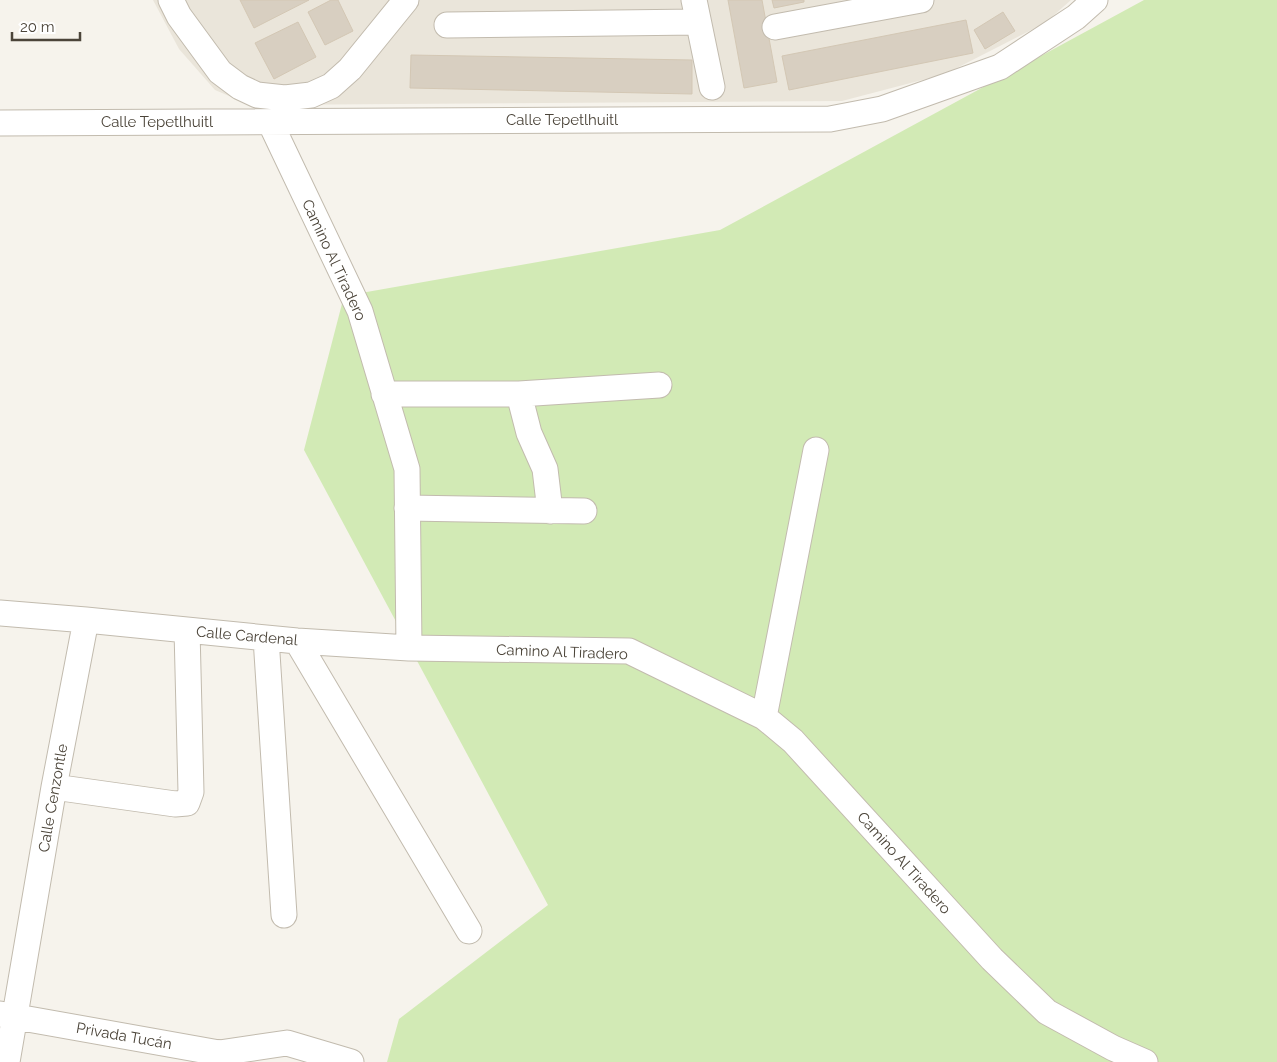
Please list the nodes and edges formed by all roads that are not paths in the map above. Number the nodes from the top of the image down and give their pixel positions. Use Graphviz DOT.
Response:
graph roads {
  1 [pos="172,0"];
  2 [pos="406,0"];
  3 [pos="921,0"];
  4 [pos="1094,0"];
  5 [pos="848,6"];
  6 [pos="696,11"];
  7 [pos="448,25"];
  8 [pos="775,28"];
  9 [pos="712,88"];
  10 [pos="270,122"];
  11 [pos="0,123"];
  12 [pos="659,385"];
  13 [pos="384,394"];
  14 [pos="519,394"];
  15 [pos="816,450"];
  16 [pos="407,508"];
  17 [pos="550,511"];
  18 [pos="584,511"];
  19 [pos="0,613"];
  20 [pos="86,620"];
  21 [pos="187,630"];
  22 [pos="266,638"];
  23 [pos="297,641"];
  24 [pos="408,648"];
  25 [pos="764,717"];
  26 [pos="54,787"];
  27 [pos="284,915"];
  28 [pos="469,931"];
  29 [pos="7,1016"];
  30 [pos="225,1057"];
  31 [pos="7,1062"];
  32 [pos="350,1062"];
  33 [pos="1145,1062"];
  1 -- 2 [label="street"];
  3 -- 5 [label="street"];
  4 -- 10 [label="street, Calle Tepetlhuitl"];
  5 -- 8 [label="street"];
  6 -- 7 [label="street"];
  6 -- 9 [label="street"];
  10 -- 11 [label="street, Calle Tepetlhuitl"];
  10 -- 13 [label="street, Camino Al Tiradero"];
  12 -- 14 [label="street"];
  13 -- 14 [label="street"];
  13 -- 16 [label="street, Camino Al Tiradero"];
  14 -- 17 [label="street"];
  15 -- 25 [label="street"];
  16 -- 17 [label="street"];
  16 -- 24 [label="street, Camino Al Tiradero"];
  17 -- 18 [label="street"];
  19 -- 20 [label="street"];
  20 -- 21 [label="street, Calle Cardenal"];
  20 -- 26 [label="street, Calle Cenzontle"];
  21 -- 22 [label="street, Calle Cardenal"];
  21 -- 26 [label="street"];
  22 -- 23 [label="street, Calle Cardenal"];
  22 -- 27 [label="street"];
  23 -- 24 [label="street, Calle Cardenal"];
  23 -- 28 [label="street"];
  24 -- 25 [label="street, Camino Al Tiradero"];
  25 -- 33 [label="street, Camino Al Tiradero"];
  26 -- 29 [label="street, Calle Cenzontle"];
  29 -- 30 [label="street, Privada Tucán"];
  29 -- 31 [label="street, Calle Cenzontle"];
  30 -- 32 [label="street, Privada Tucán"];
}
